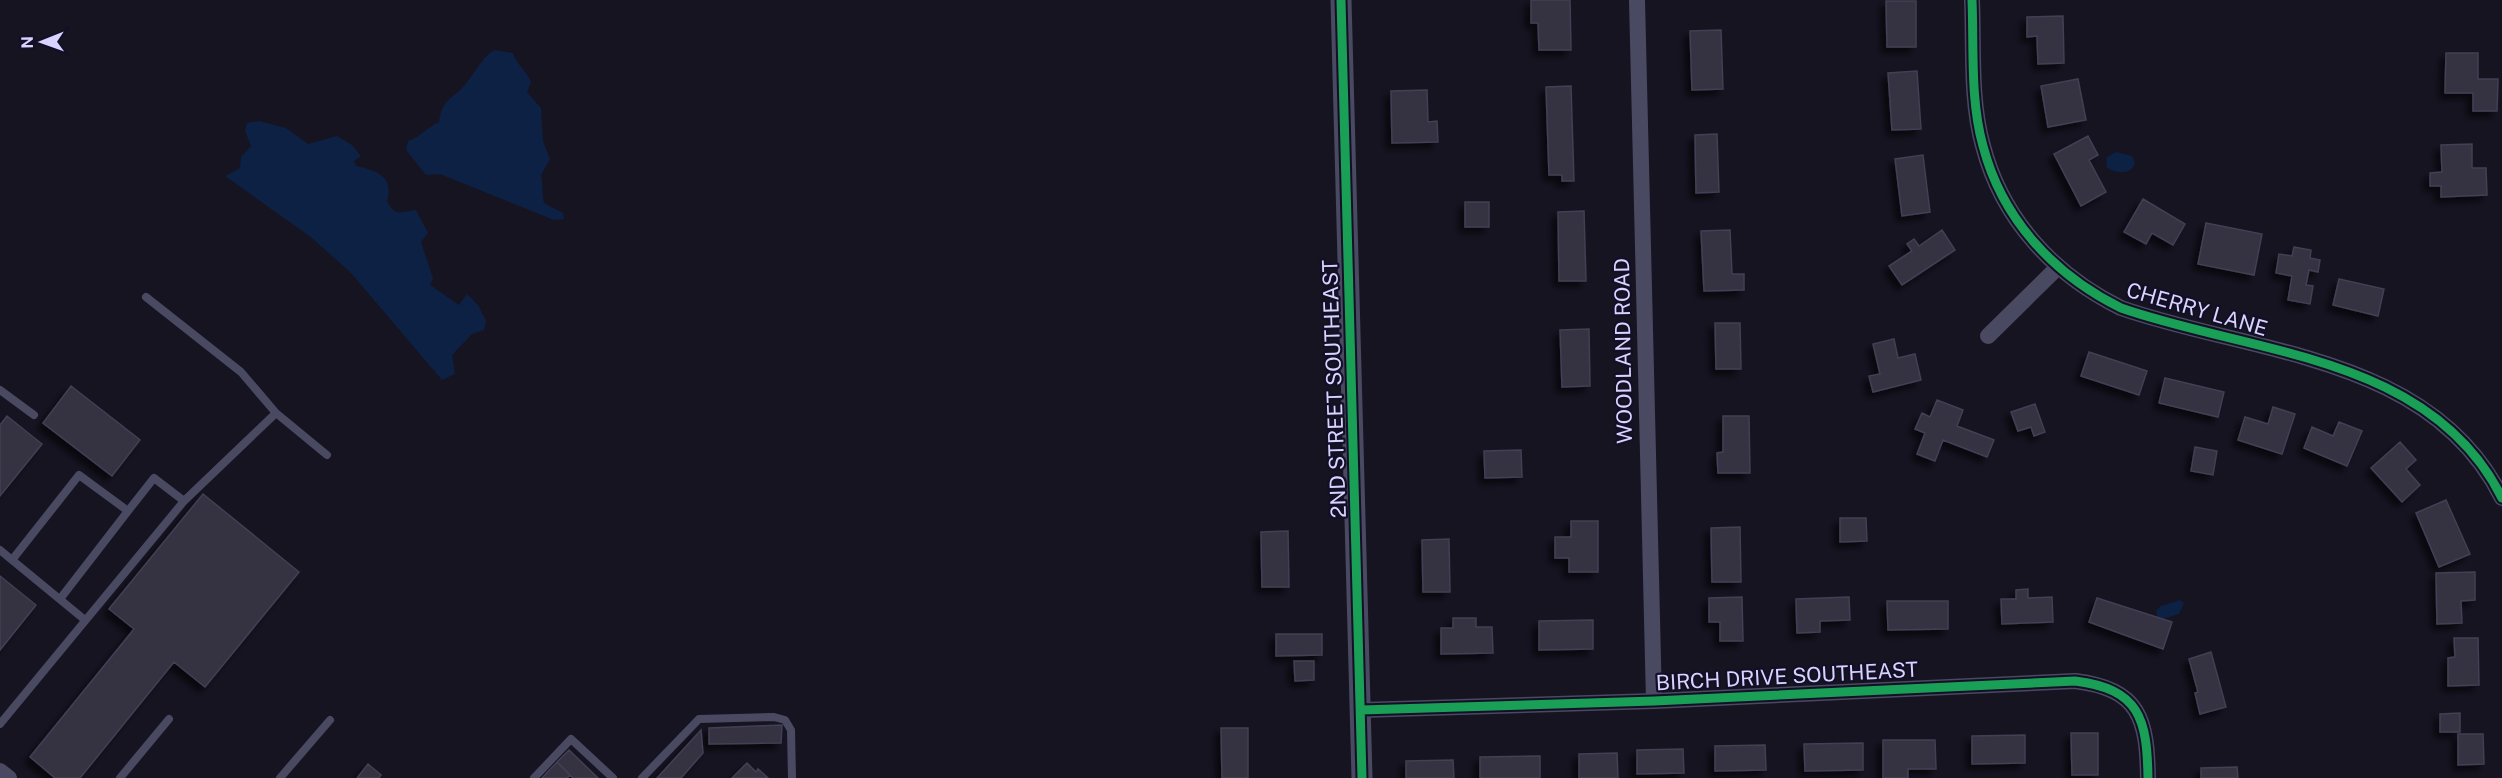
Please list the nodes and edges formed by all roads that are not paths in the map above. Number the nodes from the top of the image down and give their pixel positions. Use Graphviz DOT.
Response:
graph roads {
  1 [pos="1341,0"];
  2 [pos="1637,0"];
  3 [pos="1972,0"];
  4 [pos="2058,267"];
  5 [pos="146,297"];
  6 [pos="1988,336"];
  7 [pos="0,390"];
  8 [pos="276,413"];
  9 [pos="34,415"];
  10 [pos="327,455"];
  11 [pos="2502,498"];
  12 [pos="184,501"];
  13 [pos="128,511"];
  14 [pos="0,550"];
  15 [pos="12,560"];
  16 [pos="60,599"];
  17 [pos="85,620"];
  18 [pos="1654,701"];
  19 [pos="1361,710"];
  20 [pos="169,719"];
  21 [pos="330,720"];
  22 [pos="0,723"];
  23 [pos="0,771"];
  24 [pos="9,778"];
  25 [pos="120,778"];
  26 [pos="280,778"];
  27 [pos="534,778"];
  28 [pos="613,778"];
  29 [pos="642,778"];
  30 [pos="792,778"];
  31 [pos="1362,778"];
  32 [pos="2148,778"];
  1 -- 19 [label="street, 2ND STREET SOUTHEAST"];
  2 -- 18 [label="street, WOODLAND ROAD"];
  3 -- 4 [label="street, CHERRY LANE"];
  4 -- 6 [label="street"];
  4 -- 11 [label="street, CHERRY LANE"];
  5 -- 8 [label="lane"];
  7 -- 9 [label="lane"];
  8 -- 10 [label="lane"];
  8 -- 12 [label="lane"];
  12 -- 13 [label="lane"];
  12 -- 17 [label="lane"];
  13 -- 15 [label="lane"];
  13 -- 16 [label="lane"];
  14 -- 15 [label="lane"];
  15 -- 16 [label="lane"];
  16 -- 17 [label="lane"];
  17 -- 22 [label="lane"];
  18 -- 19 [label="street, BIRCH DRIVE SOUTHEAST"];
  18 -- 32 [label="street, BIRCH DRIVE SOUTHEAST"];
  19 -- 31 [label="street, 2ND STREET SOUTHEAST"];
  20 -- 25 [label="lane"];
  21 -- 26 [label="lane"];
  23 -- 24 [label="street"];
  27 -- 28 [label="lane"];
  29 -- 30 [label="lane"];
}
